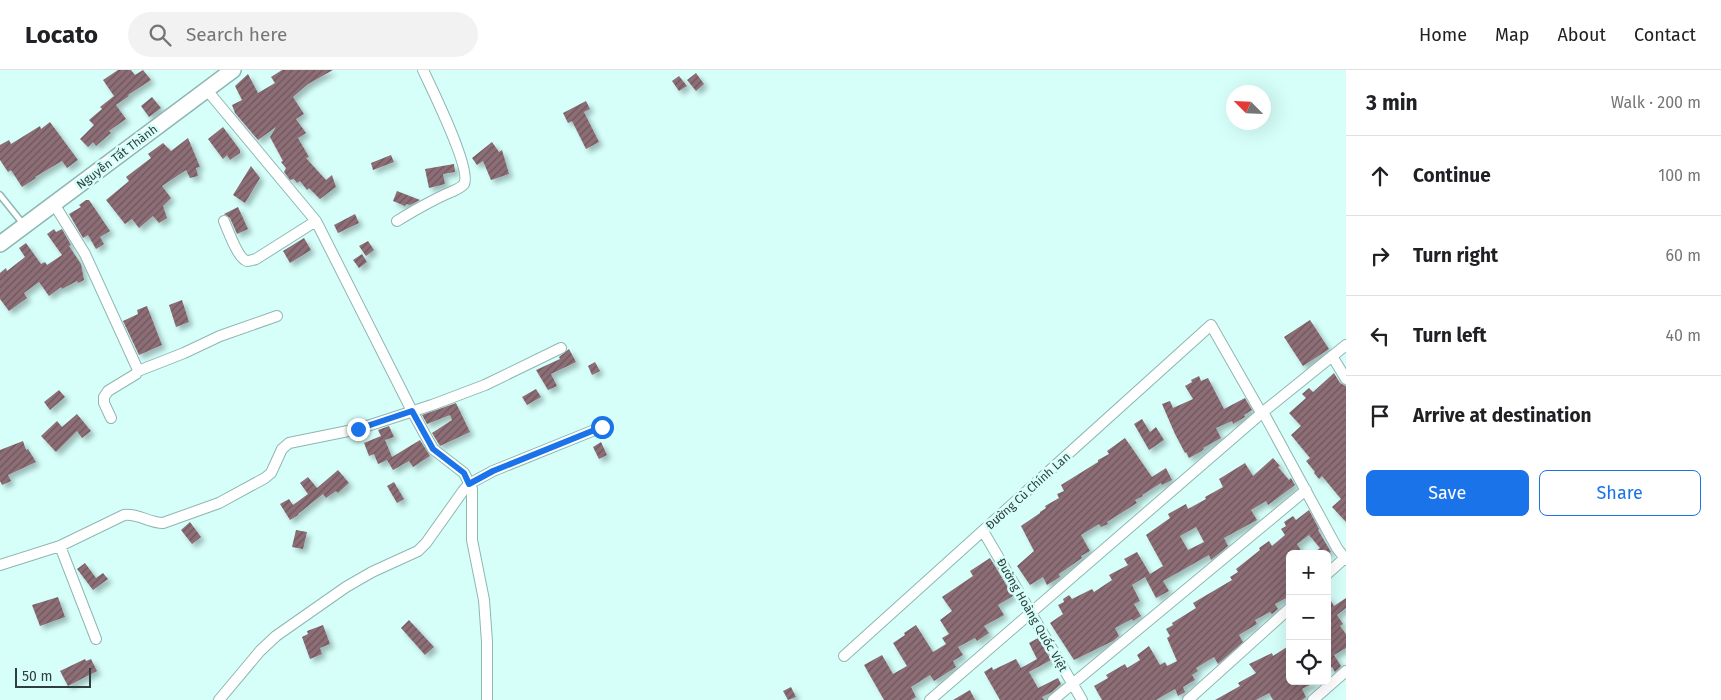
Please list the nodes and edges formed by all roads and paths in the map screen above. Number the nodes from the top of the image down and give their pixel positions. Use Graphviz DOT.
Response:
graph roads {
  1 [pos="233,70"];
  2 [pos="423,70"];
  3 [pos="206,89"];
  4 [pos="0,195"];
  5 [pos="54,204"];
  6 [pos="316,221"];
  7 [pos="398,221"];
  8 [pos="224,222"];
  9 [pos="24,226"];
  10 [pos="0,244"];
  11 [pos="277,316"];
  12 [pos="1346,344"];
  13 [pos="561,348"];
  14 [pos="1332,356"];
  15 [pos="138,371"];
  16 [pos="1346,379"];
  17 [pos="412,411"];
  18 [pos="1263,412"];
  19 [pos="111,418"];
  20 [pos="602,427"];
  21 [pos="469,484"];
  22 [pos="1306,490"];
  23 [pos="983,531"];
  24 [pos="60,546"];
  25 [pos="1346,558"];
  26 [pos="0,564"];
  27 [pos="1331,571"];
  28 [pos="1286,612"];
  29 [pos="1031,613"];
  30 [pos="96,639"];
  31 [pos="844,656"];
  32 [pos="1346,671"];
  33 [pos="1072,683"];
  34 [pos="219,700"];
  35 [pos="487,700"];
  36 [pos="930,700"];
  37 [pos="1053,700"];
  38 [pos="1082,700"];
  39 [pos="1188,700"];
  40 [pos="1313,700"];
  1 -- 3 [label="main road, Nguyễn Tất Thành"];
  2 -- 7 [label="street"];
  3 -- 5 [label="main road, Nguyễn Tất Thành"];
  3 -- 6 [label="street"];
  4 -- 9 [label="lane"];
  5 -- 9 [label="main road, Nguyễn Tất Thành"];
  5 -- 15 [label="street"];
  6 -- 8 [label="street"];
  6 -- 17 [label="street"];
  9 -- 10 [label="main road, Nguyễn Tất Thành"];
  11 -- 15 [label="street"];
  12 -- 14 [label="street"];
  13 -- 17 [label="street"];
  14 -- 16 [label="street"];
  14 -- 18 [label="street"];
  15 -- 19 [label="street"];
  17 -- 21 [label="street"];
  17 -- 24 [label="street"];
  18 -- 22 [label="street"];
  18 -- 23 [label="street, Đường Cù Chính Lan"];
  18 -- 29 [label="street"];
  20 -- 21 [label="street"];
  21 -- 34 [label="street"];
  21 -- 35 [label="street"];
  22 -- 25 [label="street"];
  22 -- 33 [label="street"];
  23 -- 29 [label="street, Đường Hoàng Quốc Việt"];
  23 -- 31 [label="street, Đường Cù Chính Lan"];
  24 -- 26 [label="street"];
  24 -- 30 [label="street"];
  25 -- 27 [label="street"];
  28 -- 39 [label="street"];
  29 -- 33 [label="street, Đường Hoàng Quốc Việt"];
  29 -- 36 [label="street"];
  32 -- 40 [label="street"];
  33 -- 37 [label="street"];
  33 -- 38 [label="street, Đường Hoàng Quốc Việt"];
}
